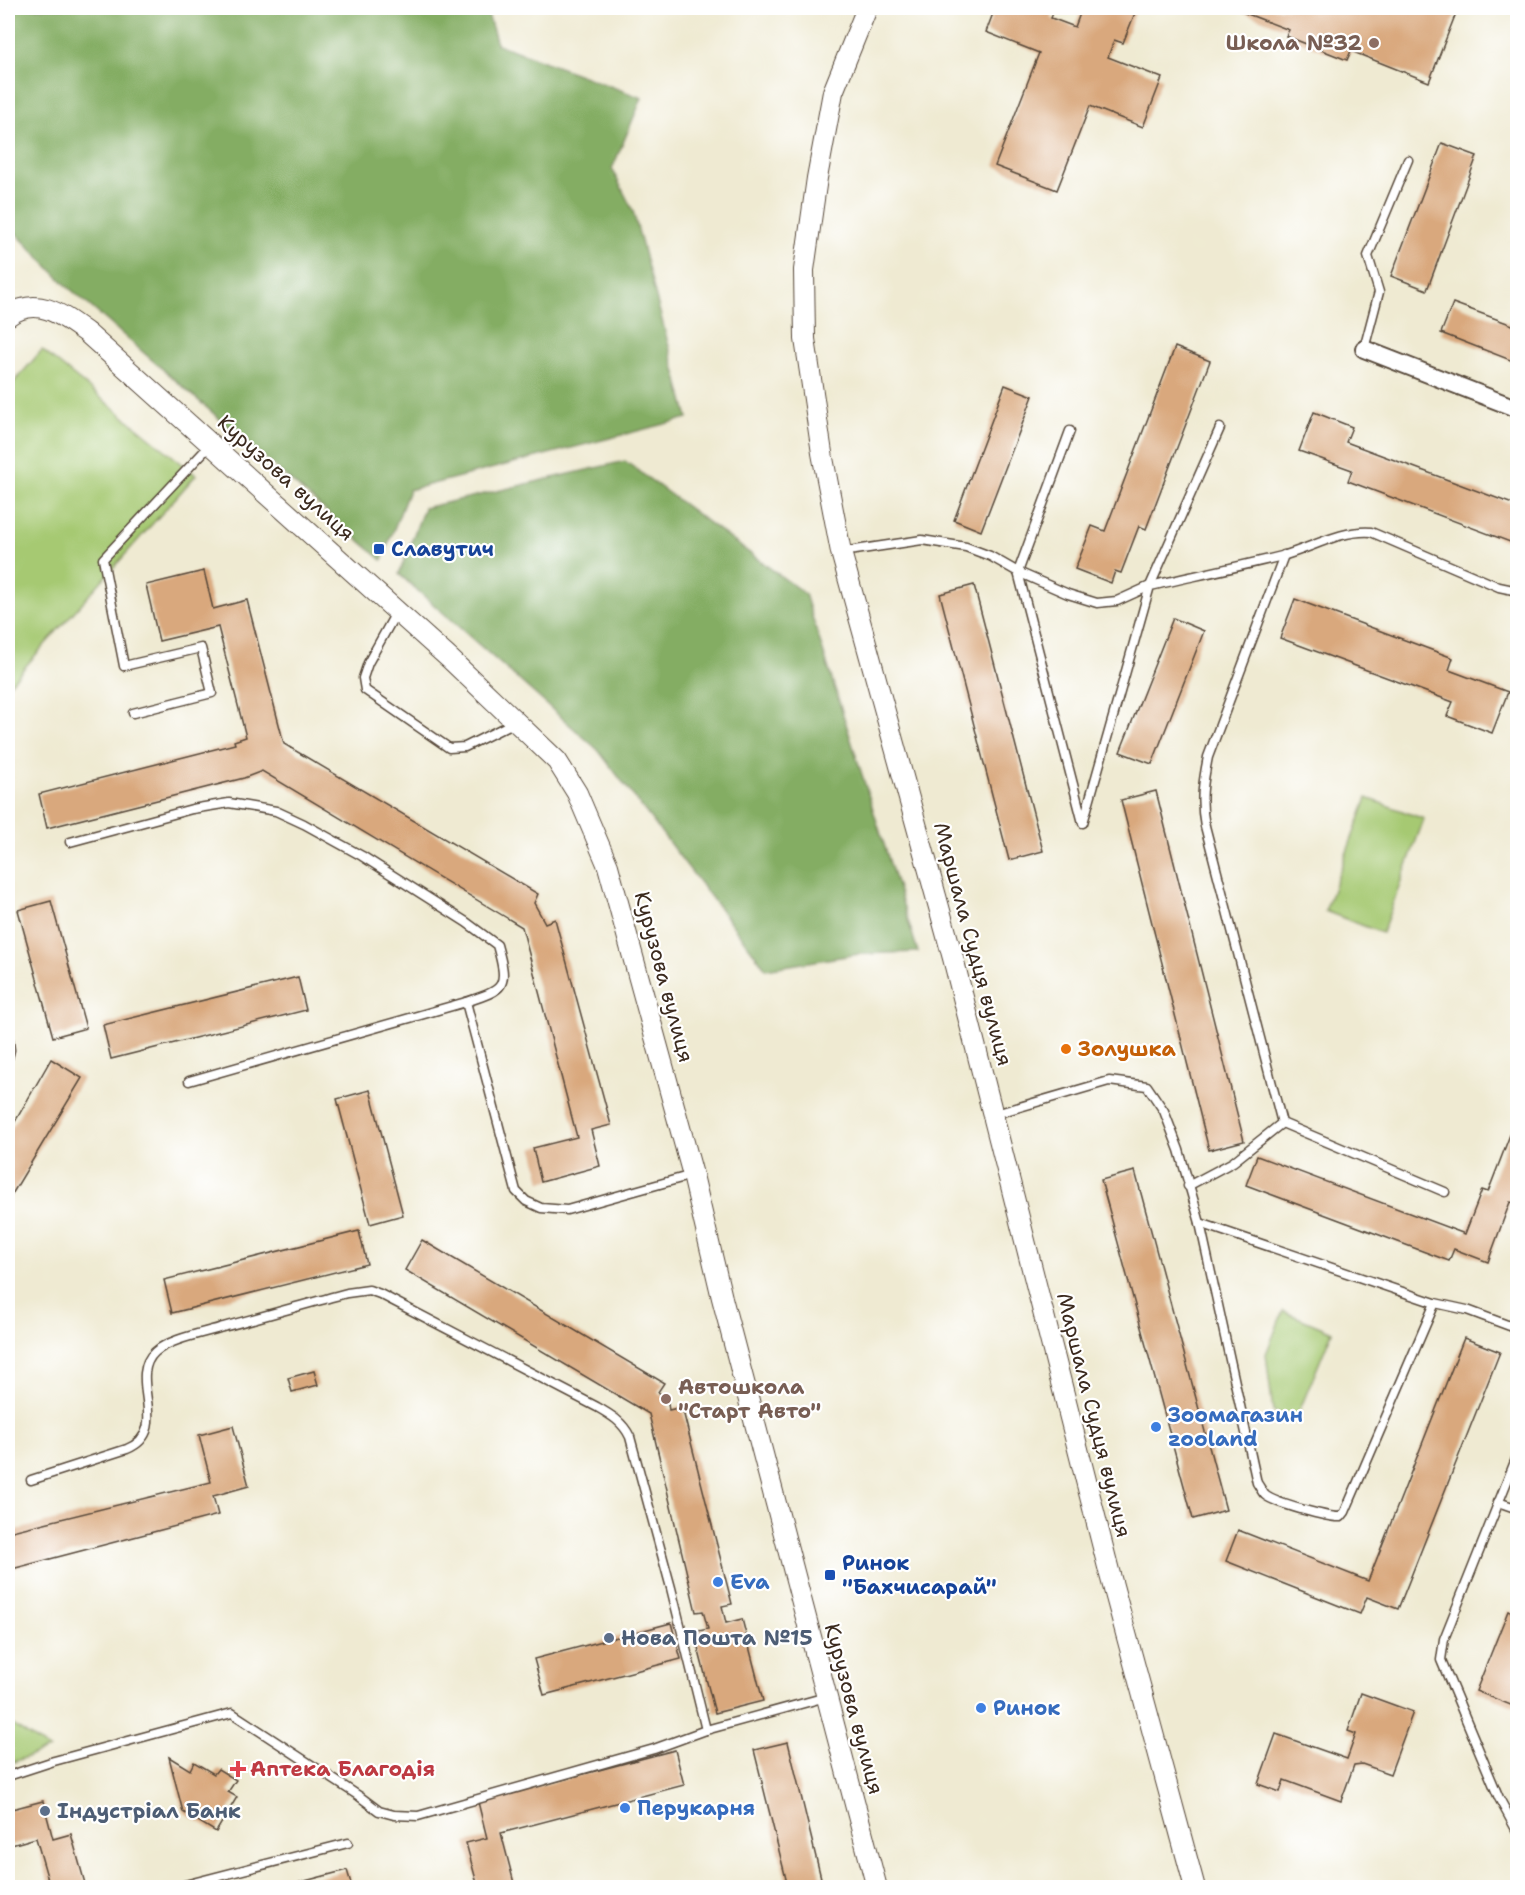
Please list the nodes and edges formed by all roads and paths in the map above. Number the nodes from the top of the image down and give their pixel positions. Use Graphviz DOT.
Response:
graph roads {
  1 [pos="867,8"];
  2 [pos="1408,160"];
  3 [pos="8,316"];
  4 [pos="1364,349"];
  5 [pos="1518,409"];
  6 [pos="1220,428"];
  7 [pos="1070,431"];
  8 [pos="212,443"];
  9 [pos="841,552"];
  10 [pos="1284,555"];
  11 [pos="1018,572"];
  12 [pos="1150,586"];
  13 [pos="1518,591"];
  14 [pos="397,611"];
  15 [pos="133,713"];
  16 [pos="517,722"];
  17 [pos="70,842"];
  18 [pos="466,1002"];
  19 [pos="8,1034"];
  20 [pos="8,1058"];
  21 [pos="189,1081"];
  22 [pos="992,1115"];
  23 [pos="1282,1123"];
  24 [pos="693,1175"];
  25 [pos="1188,1186"];
  26 [pos="1444,1192"];
  27 [pos="1200,1223"];
  28 [pos="1435,1303"];
  29 [pos="1518,1329"];
  30 [pos="1518,1454"];
  31 [pos="31,1480"];
  32 [pos="1498,1502"];
  33 [pos="1518,1509"];
  34 [pos="826,1697"];
  35 [pos="706,1730"];
  36 [pos="8,1776"];
  37 [pos="1518,1833"];
  38 [pos="348,1843"];
  39 [pos="173,1887"];
  40 [pos="877,1887"];
  41 [pos="1195,1887"];
  1 -- 9 [label="street, Маршала Судця вулиця"];
  2 -- 4 [label="lane"];
  3 -- 8 [label="street, Курузова вулиця"];
  4 -- 5 [label="street"];
  6 -- 12 [label="lane"];
  7 -- 11 [label="lane"];
  8 -- 14 [label="street, Курузова вулиця"];
  8 -- 15 [label="lane"];
  9 -- 11 [label="lane"];
  9 -- 22 [label="street, Маршала Судця вулиця"];
  10 -- 12 [label="lane"];
  10 -- 13 [label="lane"];
  10 -- 23 [label="lane"];
  11 -- 12 [label="lane"];
  11 -- 12 [label="lane"];
  14 -- 16 [label="street, Курузова вулиця"];
  14 -- 16 [label="lane"];
  16 -- 24 [label="street, Курузова вулиця"];
  17 -- 18 [label="lane"];
  18 -- 21 [label="lane"];
  18 -- 24 [label="lane"];
  19 -- 20 [label="lane"];
  22 -- 25 [label="lane"];
  22 -- 41 [label="street, Маршала Судця вулиця"];
  23 -- 25 [label="lane"];
  23 -- 26 [label="lane"];
  24 -- 34 [label="street, Курузова вулиця"];
  25 -- 27 [label="lane"];
  27 -- 28 [label="lane"];
  27 -- 28 [label="lane"];
  28 -- 29 [label="lane"];
  30 -- 32 [label="lane"];
  31 -- 35 [label="lane"];
  32 -- 33 [label="lane"];
  32 -- 37 [label="lane"];
  34 -- 35 [label="lane"];
  34 -- 40 [label="street, Курузова вулиця"];
  35 -- 36 [label="lane"];
  38 -- 39 [label="lane"];
}
